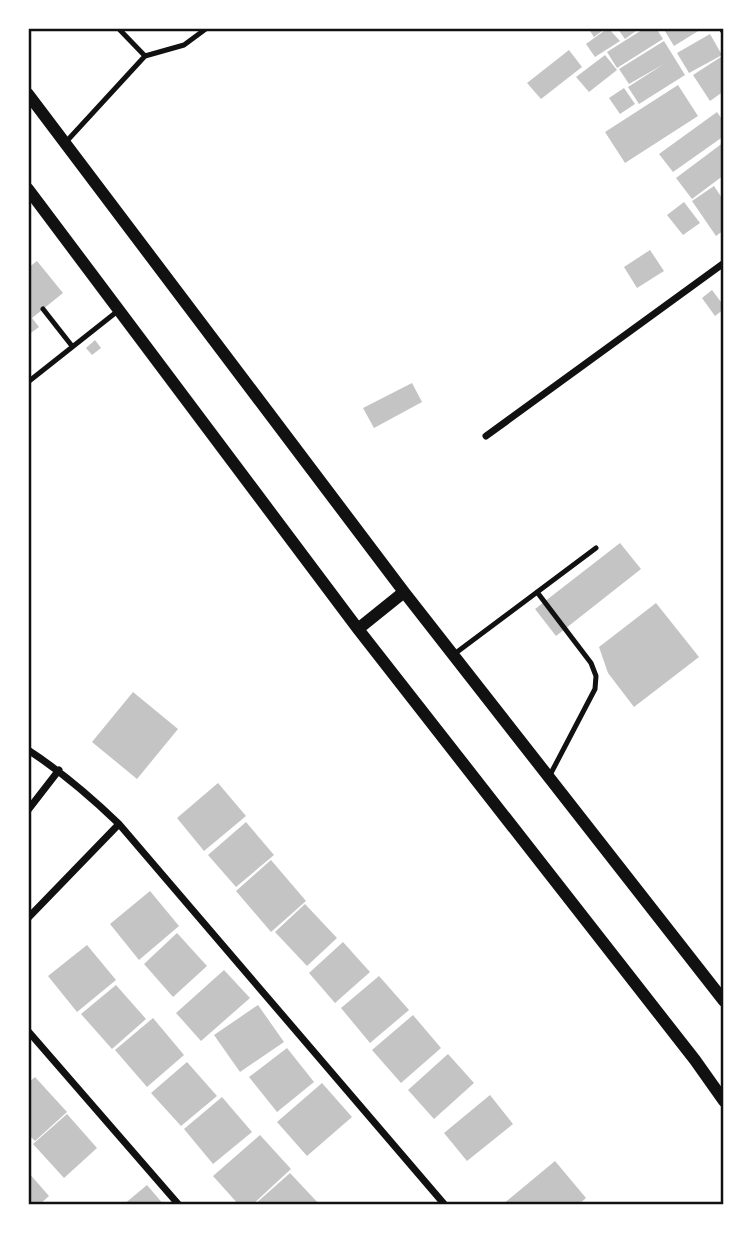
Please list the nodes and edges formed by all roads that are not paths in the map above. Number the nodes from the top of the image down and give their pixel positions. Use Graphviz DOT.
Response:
graph roads {
  1 [pos="118,28"];
  2 [pos="207,28"];
  3 [pos="145,56"];
  4 [pos="28,94"];
  5 [pos="65,143"];
  6 [pos="28,189"];
  7 [pos="724,263"];
  8 [pos="43,309"];
  9 [pos="120,309"];
  10 [pos="72,346"];
  11 [pos="28,382"];
  12 [pos="486,436"];
  13 [pos="596,548"];
  14 [pos="404,592"];
  15 [pos="537,592"];
  16 [pos="358,629"];
  17 [pos="453,655"];
  18 [pos="28,750"];
  19 [pos="59,770"];
  20 [pos="549,777"];
  21 [pos="28,810"];
  22 [pos="119,824"];
  23 [pos="28,918"];
  24 [pos="724,1001"];
  25 [pos="28,1031"];
  26 [pos="724,1101"];
  27 [pos="179,1205"];
  28 [pos="445,1205"];
  1 -- 3 [label="lane"];
  2 -- 3 [label="lane"];
  3 -- 5 [label="lane"];
  4 -- 5 [label="street"];
  5 -- 14 [label="street"];
  6 -- 9 [label="street"];
  7 -- 12 [label="street"];
  8 -- 10 [label="lane"];
  9 -- 10 [label="lane"];
  9 -- 16 [label="street"];
  10 -- 11 [label="lane"];
  13 -- 15 [label="lane"];
  14 -- 16 [label="street"];
  14 -- 17 [label="street"];
  15 -- 17 [label="lane"];
  15 -- 20 [label="lane"];
  16 -- 26 [label="street"];
  17 -- 20 [label="street"];
  18 -- 19 [label="street"];
  19 -- 21 [label="street"];
  19 -- 22 [label="street"];
  20 -- 24 [label="street"];
  22 -- 23 [label="street"];
  22 -- 28 [label="street"];
  25 -- 27 [label="street"];
}
